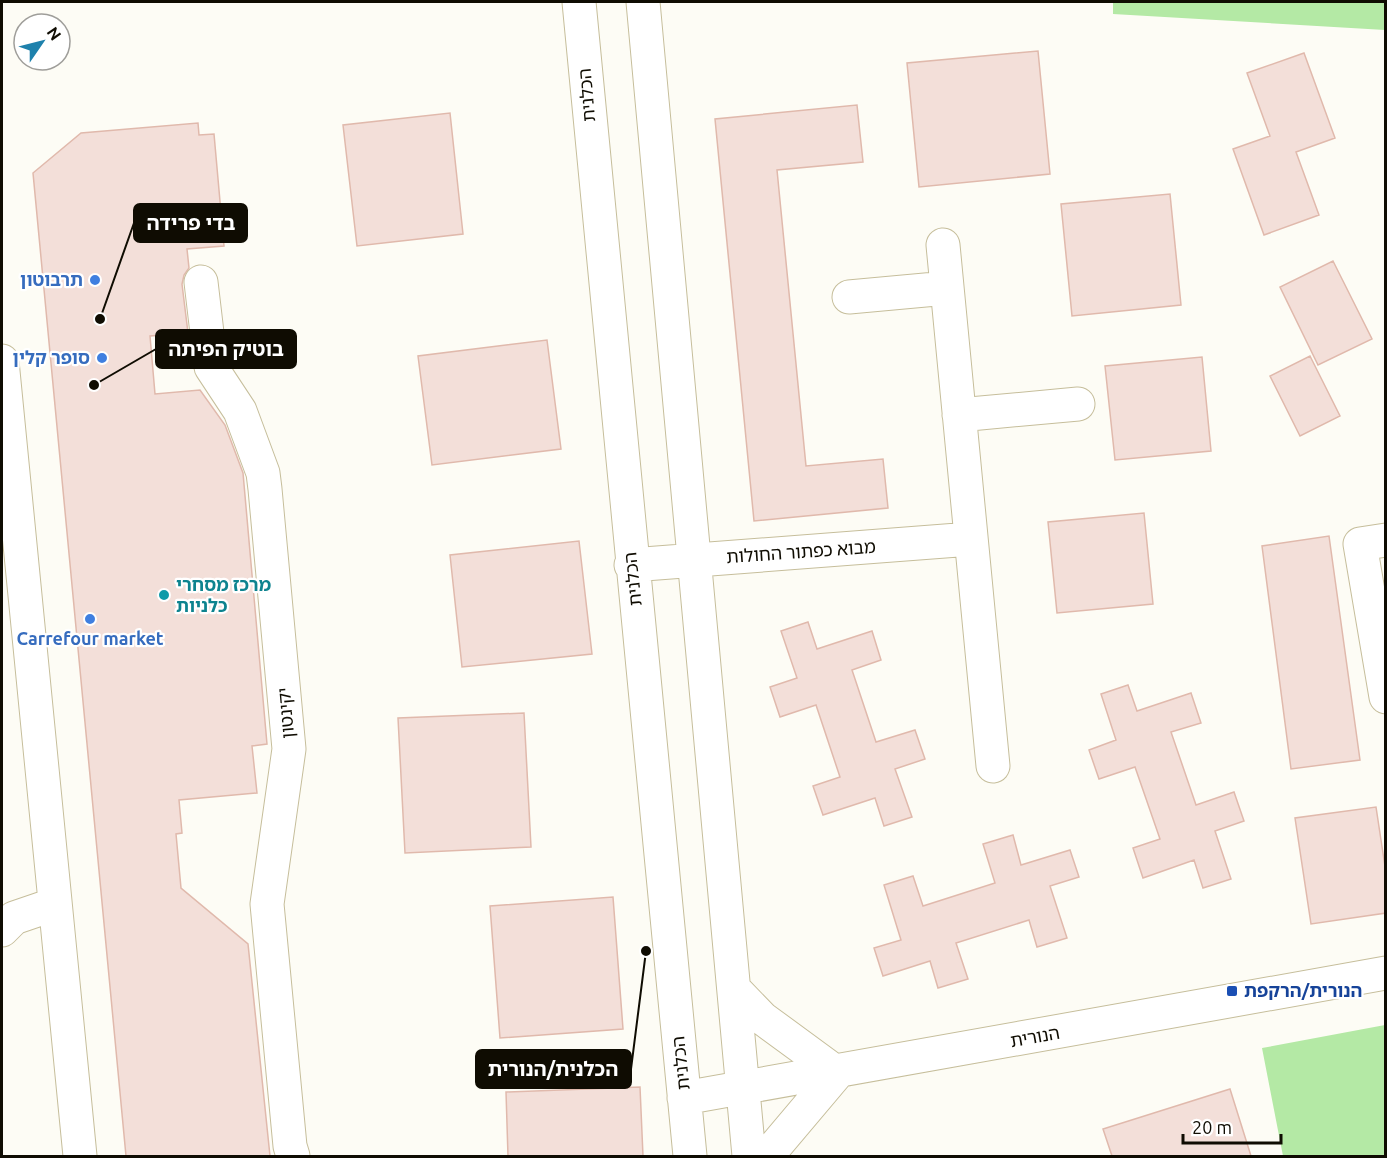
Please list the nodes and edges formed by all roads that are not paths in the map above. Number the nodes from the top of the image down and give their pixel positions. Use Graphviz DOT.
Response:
graph roads {
  1 [pos="579,2"];
  2 [pos="643,2"];
  3 [pos="943,245"];
  4 [pos="201,282"];
  5 [pos="947,288"];
  6 [pos="849,297"];
  7 [pos="2,361"];
  8 [pos="1078,404"];
  9 [pos="959,415"];
  10 [pos="971,539"];
  11 [pos="1386,540"];
  12 [pos="696,560"];
  13 [pos="631,566"];
  14 [pos="1386,697"];
  15 [pos="993,766"];
  16 [pos="55,904"];
  17 [pos="2,930"];
  18 [pos="1386,973"];
  19 [pos="734,989"];
  20 [pos="837,1072"];
  21 [pos="743,1089"];
  22 [pos="684,1098"];
  23 [pos="80,1156"];
  24 [pos="293,1156"];
  25 [pos="690,1156"];
  26 [pos="749,1156"];
  27 [pos="767,1156"];
  1 -- 13 [label="street, הכלנית"];
  2 -- 12 [label="street"];
  3 -- 5 [label="street"];
  4 -- 24 [label="street, יקינטון"];
  5 -- 6 [label="street"];
  5 -- 9 [label="street"];
  7 -- 16 [label="street"];
  8 -- 9 [label="street"];
  9 -- 10 [label="street"];
  10 -- 12 [label="street, מבוא כפתור החולות"];
  10 -- 15 [label="street"];
  11 -- 14 [label="street"];
  12 -- 13 [label="street, מבוא כפתור החולות"];
  12 -- 19 [label="street"];
  13 -- 22 [label="street, הכלנית"];
  16 -- 17 [label="street"];
  16 -- 23 [label="street"];
  18 -- 20 [label="street, הנורית"];
  19 -- 20 [label="street"];
  19 -- 21 [label="street"];
  20 -- 21 [label="street, הנורית"];
  20 -- 27 [label="street"];
  21 -- 22 [label="street, הנורית"];
  21 -- 26 [label="street"];
  22 -- 25 [label="street, הכלנית"];
}
